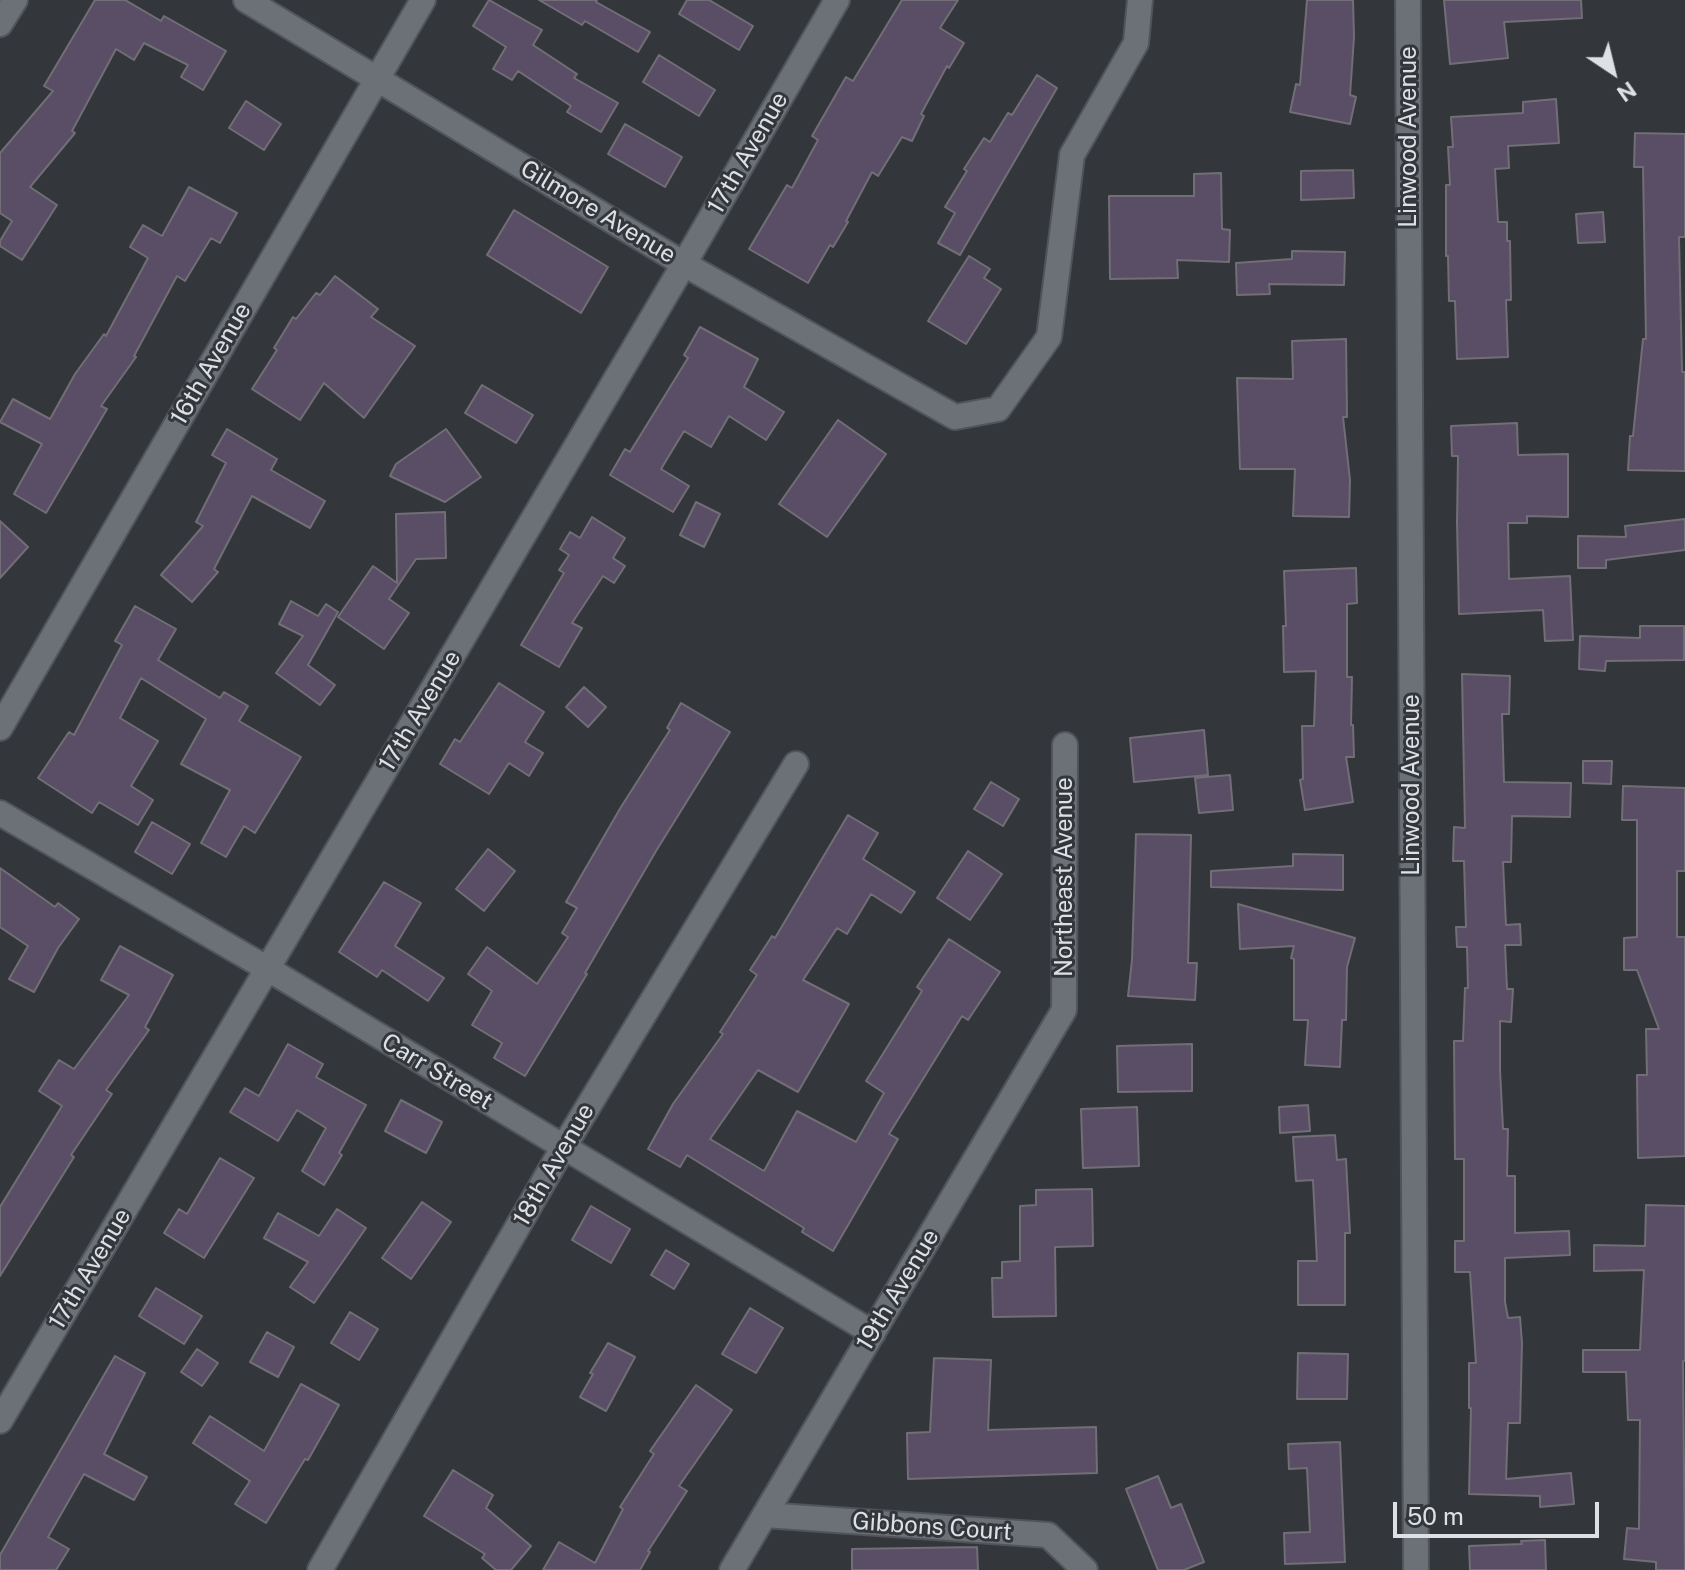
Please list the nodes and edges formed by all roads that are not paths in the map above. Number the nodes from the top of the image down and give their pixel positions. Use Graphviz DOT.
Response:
graph roads {
  1 [pos="15,0"];
  2 [pos="246,0"];
  3 [pos="423,0"];
  4 [pos="837,0"];
  5 [pos="1140,0"];
  6 [pos="1408,0"];
  7 [pos="0,24"];
  8 [pos="377,78"];
  9 [pos="684,264"];
  10 [pos="0,728"];
  11 [pos="1065,745"];
  12 [pos="796,764"];
  13 [pos="0,813"];
  14 [pos="268,969"];
  15 [pos="1064,1010"];
  16 [pos="563,1148"];
  17 [pos="873,1333"];
  18 [pos="0,1421"];
  19 [pos="765,1515"];
  20 [pos="320,1570"];
  21 [pos="732,1570"];
  22 [pos="1085,1570"];
  23 [pos="1416,1570"];
  1 -- 7 [label="street"];
  2 -- 8 [label="street, Gilmore Avenue"];
  3 -- 8 [label="street, 16th Avenue"];
  4 -- 9 [label="street, 17th Avenue"];
  5 -- 9 [label="street, Gilmore Avenue"];
  6 -- 23 [label="street, Linwood Avenue"];
  8 -- 9 [label="street, Gilmore Avenue"];
  8 -- 10 [label="street, 16th Avenue"];
  9 -- 14 [label="street, 17th Avenue"];
  11 -- 15 [label="street, Northeast Avenue"];
  12 -- 16 [label="street, 18th Avenue"];
  13 -- 14 [label="street, Carr Street"];
  14 -- 16 [label="street, Carr Street"];
  14 -- 18 [label="street, 17th Avenue"];
  15 -- 17 [label="street, 19th Avenue"];
  16 -- 17 [label="street, Carr Street"];
  16 -- 20 [label="street, 18th Avenue"];
  17 -- 19 [label="street, 19th Avenue"];
  19 -- 21 [label="street, 19th Avenue"];
  19 -- 22 [label="street, Gibbons Court"];
}
